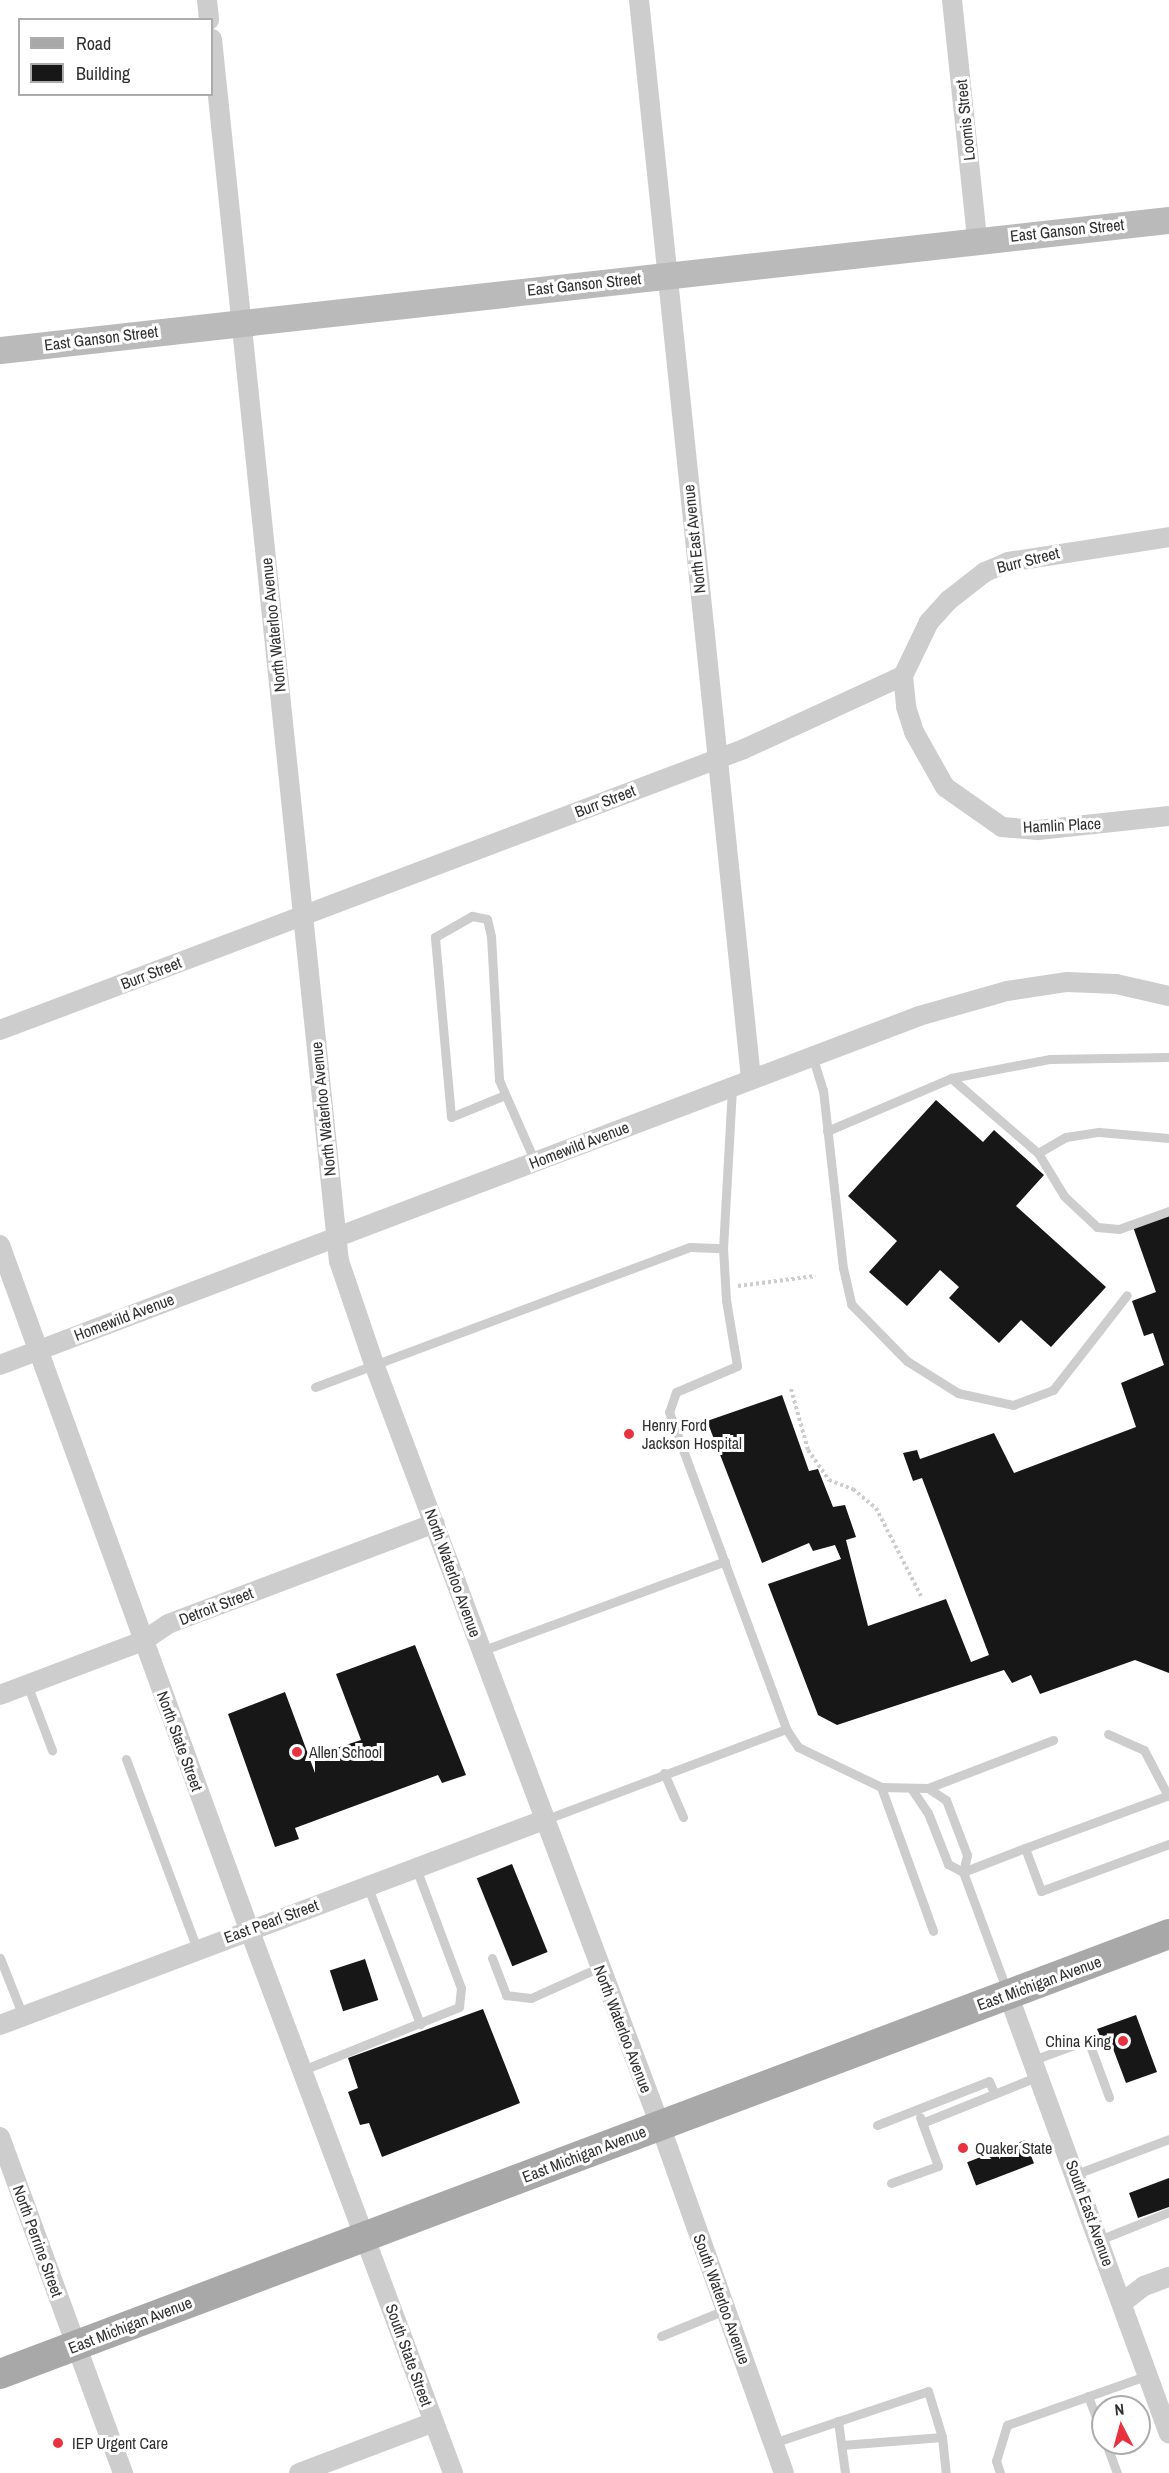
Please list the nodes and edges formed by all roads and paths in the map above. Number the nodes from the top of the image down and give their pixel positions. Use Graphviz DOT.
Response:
graph roads {
  1 [pos="207,0"];
  2 [pos="639,0"];
  3 [pos="952,0"];
  4 [pos="209,18"];
  5 [pos="213,48"];
  6 [pos="1169,220"];
  7 [pos="977,239"];
  8 [pos="668,275"];
  9 [pos="242,321"];
  10 [pos="0,350"];
  11 [pos="1169,537"];
  12 [pos="903,676"];
  13 [pos="717,759"];
  14 [pos="1169,816"];
  15 [pos="303,915"];
  16 [pos="1169,996"];
  17 [pos="0,1030"];
  18 [pos="812,1055"];
  19 [pos="1169,1057"];
  20 [pos="751,1078"];
  21 [pos="951,1078"];
  22 [pos="732,1088"];
  23 [pos="505,1095"];
  24 [pos="827,1131"];
  25 [pos="1169,1138"];
  26 [pos="1038,1153"];
  27 [pos="535,1162"];
  28 [pos="1169,1211"];
  29 [pos="334,1236"];
  30 [pos="0,1245"];
  31 [pos="723,1248"];
  32 [pos="815,1276"];
  33 [pos="725,1287"];
  34 [pos="1127,1295"];
  35 [pos="36,1352"];
  36 [pos="374,1364"];
  37 [pos="0,1365"];
  38 [pos="315,1387"];
  39 [pos="792,1389"];
  40 [pos="435,1523"];
  41 [pos="725,1561"];
  42 [pos="921,1596"];
  43 [pos="143,1641"];
  44 [pos="481,1651"];
  45 [pos="27,1684"];
  46 [pos="0,1695"];
  47 [pos="786,1729"];
  48 [pos="1108,1734"];
  49 [pos="1053,1740"];
  50 [pos="52,1750"];
  51 [pos="126,1760"];
  52 [pos="664,1773"];
  53 [pos="881,1787"];
  54 [pos="911,1788"];
  55 [pos="928,1788"];
  56 [pos="1168,1796"];
  57 [pos="683,1816"];
  58 [pos="544,1821"];
  59 [pos="1169,1844"];
  60 [pos="1025,1848"];
  61 [pos="416,1867"];
  62 [pos="963,1872"];
  63 [pos="367,1886"];
  64 [pos="249,1929"];
  65 [pos="933,1931"];
  66 [pos="1169,1935"];
  67 [pos="197,1949"];
  68 [pos="0,1958"];
  69 [pos="492,1958"];
  70 [pos="600,1967"];
  71 [pos="1008,1994"];
  72 [pos="22,2016"];
  73 [pos="420,2024"];
  74 [pos="0,2025"];
  75 [pos="1036,2068"];
  76 [pos="303,2070"];
  77 [pos="994,2093"];
  78 [pos="1109,2097"];
  79 [pos="918,2109"];
  80 [pos="922,2123"];
  81 [pos="877,2125"];
  82 [pos="660,2126"];
  83 [pos="0,2137"];
  84 [pos="1169,2139"];
  85 [pos="6,2170"];
  86 [pos="1076,2174"];
  87 [pos="891,2183"];
  88 [pos="1169,2212"];
  89 [pos="366,2236"];
  90 [pos="1099,2240"];
  91 [pos="1169,2277"];
  92 [pos="1122,2303"];
  93 [pos="725,2310"];
  94 [pos="661,2336"];
  95 [pos="77,2345"];
  96 [pos="0,2374"];
  97 [pos="1148,2375"];
  98 [pos="1088,2396"];
  99 [pos="1091,2404"];
  100 [pos="838,2421"];
  101 [pos="434,2422"];
  102 [pos="1168,2425"];
  103 [pos="942,2437"];
  104 [pos="776,2442"];
  105 [pos="842,2445"];
  106 [pos="1110,2455"];
  107 [pos="123,2473"];
  108 [pos="299,2473"];
  109 [pos="453,2473"];
  110 [pos="784,2473"];
  111 [pos="845,2473"];
  112 [pos="946,2473"];
  113 [pos="1000,2473"];
  114 [pos="1117,2473"];
  1 -- 4 [label="street"];
  2 -- 8 [label="street, North East Avenue"];
  3 -- 7 [label="street, Loomis Street"];
  5 -- 9 [label="street, North Waterloo Avenue"];
  6 -- 7 [label="street, East Ganson Street"];
  7 -- 8 [label="street, East Ganson Street"];
  8 -- 9 [label="street, East Ganson Street"];
  8 -- 13 [label="street, North East Avenue"];
  9 -- 10 [label="street, East Ganson Street"];
  9 -- 15 [label="street, North Waterloo Avenue"];
  11 -- 12 [label="street, Burr Street"];
  12 -- 13 [label="street, Burr Street"];
  12 -- 14 [label="street, Hamlin Place"];
  13 -- 15 [label="street, Burr Street"];
  13 -- 20 [label="street, North East Avenue"];
  15 -- 17 [label="street, Burr Street"];
  15 -- 29 [label="street, North Waterloo Avenue"];
  16 -- 18 [label="street, Homewild Avenue"];
  18 -- 20 [label="street, Homewild Avenue"];
  18 -- 24 [label="lane"];
  19 -- 21 [label="lane"];
  20 -- 22 [label="street, Homewild Avenue"];
  21 -- 24 [label="lane"];
  21 -- 26 [label="lane"];
  22 -- 27 [label="street, Homewild Avenue"];
  22 -- 31 [label="lane"];
  23 -- 23 [label="lane"];
  23 -- 27 [label="lane"];
  24 -- 34 [label="lane"];
  25 -- 26 [label="lane"];
  26 -- 28 [label="lane"];
  27 -- 29 [label="street, Homewild Avenue"];
  29 -- 35 [label="street, Homewild Avenue"];
  29 -- 36 [label="street, North Waterloo Avenue"];
  30 -- 35 [label="street, North State Street"];
  31 -- 33 [label="lane"];
  31 -- 36 [label="lane"];
  32 -- 33 [label="path"];
  33 -- 41 [label="lane"];
  35 -- 37 [label="street, Homewild Avenue"];
  35 -- 43 [label="street, North State Street"];
  36 -- 38 [label="lane"];
  36 -- 40 [label="street, North Waterloo Avenue"];
  39 -- 42 [label="path"];
  40 -- 43 [label="street, Detroit Street"];
  40 -- 44 [label="street, North Waterloo Avenue"];
  41 -- 44 [label="lane"];
  41 -- 47 [label="lane"];
  43 -- 45 [label="street, Detroit Street"];
  43 -- 64 [label="street, North State Street"];
  44 -- 58 [label="street, North Waterloo Avenue"];
  45 -- 46 [label="street, Detroit Street"];
  45 -- 50 [label="lane"];
  47 -- 52 [label="lane"];
  47 -- 53 [label="lane"];
  48 -- 56 [label="lane"];
  49 -- 55 [label="lane"];
  51 -- 67 [label="lane"];
  52 -- 57 [label="lane"];
  52 -- 58 [label="lane"];
  53 -- 54 [label="lane"];
  53 -- 65 [label="lane"];
  54 -- 55 [label="lane"];
  54 -- 62 [label="lane"];
  55 -- 62 [label="lane"];
  56 -- 60 [label="lane"];
  58 -- 61 [label="street, East Pearl Street"];
  58 -- 70 [label="street, North Waterloo Avenue"];
  59 -- 60 [label="lane"];
  60 -- 62 [label="lane"];
  61 -- 63 [label="street, East Pearl Street"];
  61 -- 73 [label="lane"];
  62 -- 71 [label="lane"];
  63 -- 64 [label="street, East Pearl Street"];
  63 -- 73 [label="lane"];
  64 -- 67 [label="street, East Pearl Street"];
  64 -- 76 [label="street, North State Street"];
  66 -- 71 [label="main road, East Michigan Avenue"];
  67 -- 72 [label="street, East Pearl Street"];
  68 -- 72 [label="lane"];
  69 -- 70 [label="lane"];
  70 -- 82 [label="street, North Waterloo Avenue"];
  71 -- 75 [label="street, South East Avenue"];
  71 -- 82 [label="main road, East Michigan Avenue"];
  72 -- 74 [label="street, East Pearl Street"];
  73 -- 76 [label="lane"];
  75 -- 77 [label="lane"];
  75 -- 78 [label="lane"];
  75 -- 86 [label="street, South East Avenue"];
  76 -- 89 [label="street, North State Street"];
  77 -- 79 [label="lane"];
  77 -- 80 [label="lane"];
  79 -- 80 [label="lane"];
  79 -- 81 [label="lane"];
  80 -- 87 [label="lane"];
  82 -- 89 [label="main road, East Michigan Avenue"];
  82 -- 93 [label="street, South Waterloo Avenue"];
  83 -- 85 [label="street, North Perrine Street"];
  84 -- 86 [label="lane"];
  85 -- 95 [label="street, North Perrine Street"];
  86 -- 90 [label="street, South East Avenue"];
  88 -- 90 [label="lane"];
  89 -- 95 [label="main road, East Michigan Avenue"];
  89 -- 101 [label="street, South State Street"];
  90 -- 92 [label="street, South East Avenue"];
  91 -- 92 [label="street"];
  92 -- 97 [label="street, South East Avenue"];
  93 -- 94 [label="lane"];
  93 -- 104 [label="street, South Waterloo Avenue"];
  95 -- 96 [label="main road, East Michigan Avenue"];
  95 -- 107 [label="street, North Perrine Street"];
  97 -- 98 [label="lane"];
  97 -- 102 [label="street, South East Avenue"];
  98 -- 99 [label="lane"];
  98 -- 113 [label="lane"];
  100 -- 103 [label="lane"];
  100 -- 104 [label="lane"];
  100 -- 105 [label="lane"];
  101 -- 108 [label="street"];
  101 -- 109 [label="street, South State Street"];
  103 -- 105 [label="lane"];
  103 -- 112 [label="lane"];
  104 -- 110 [label="street, South Waterloo Avenue"];
  105 -- 111 [label="lane"];
  106 -- 114 [label="lane"];
}
